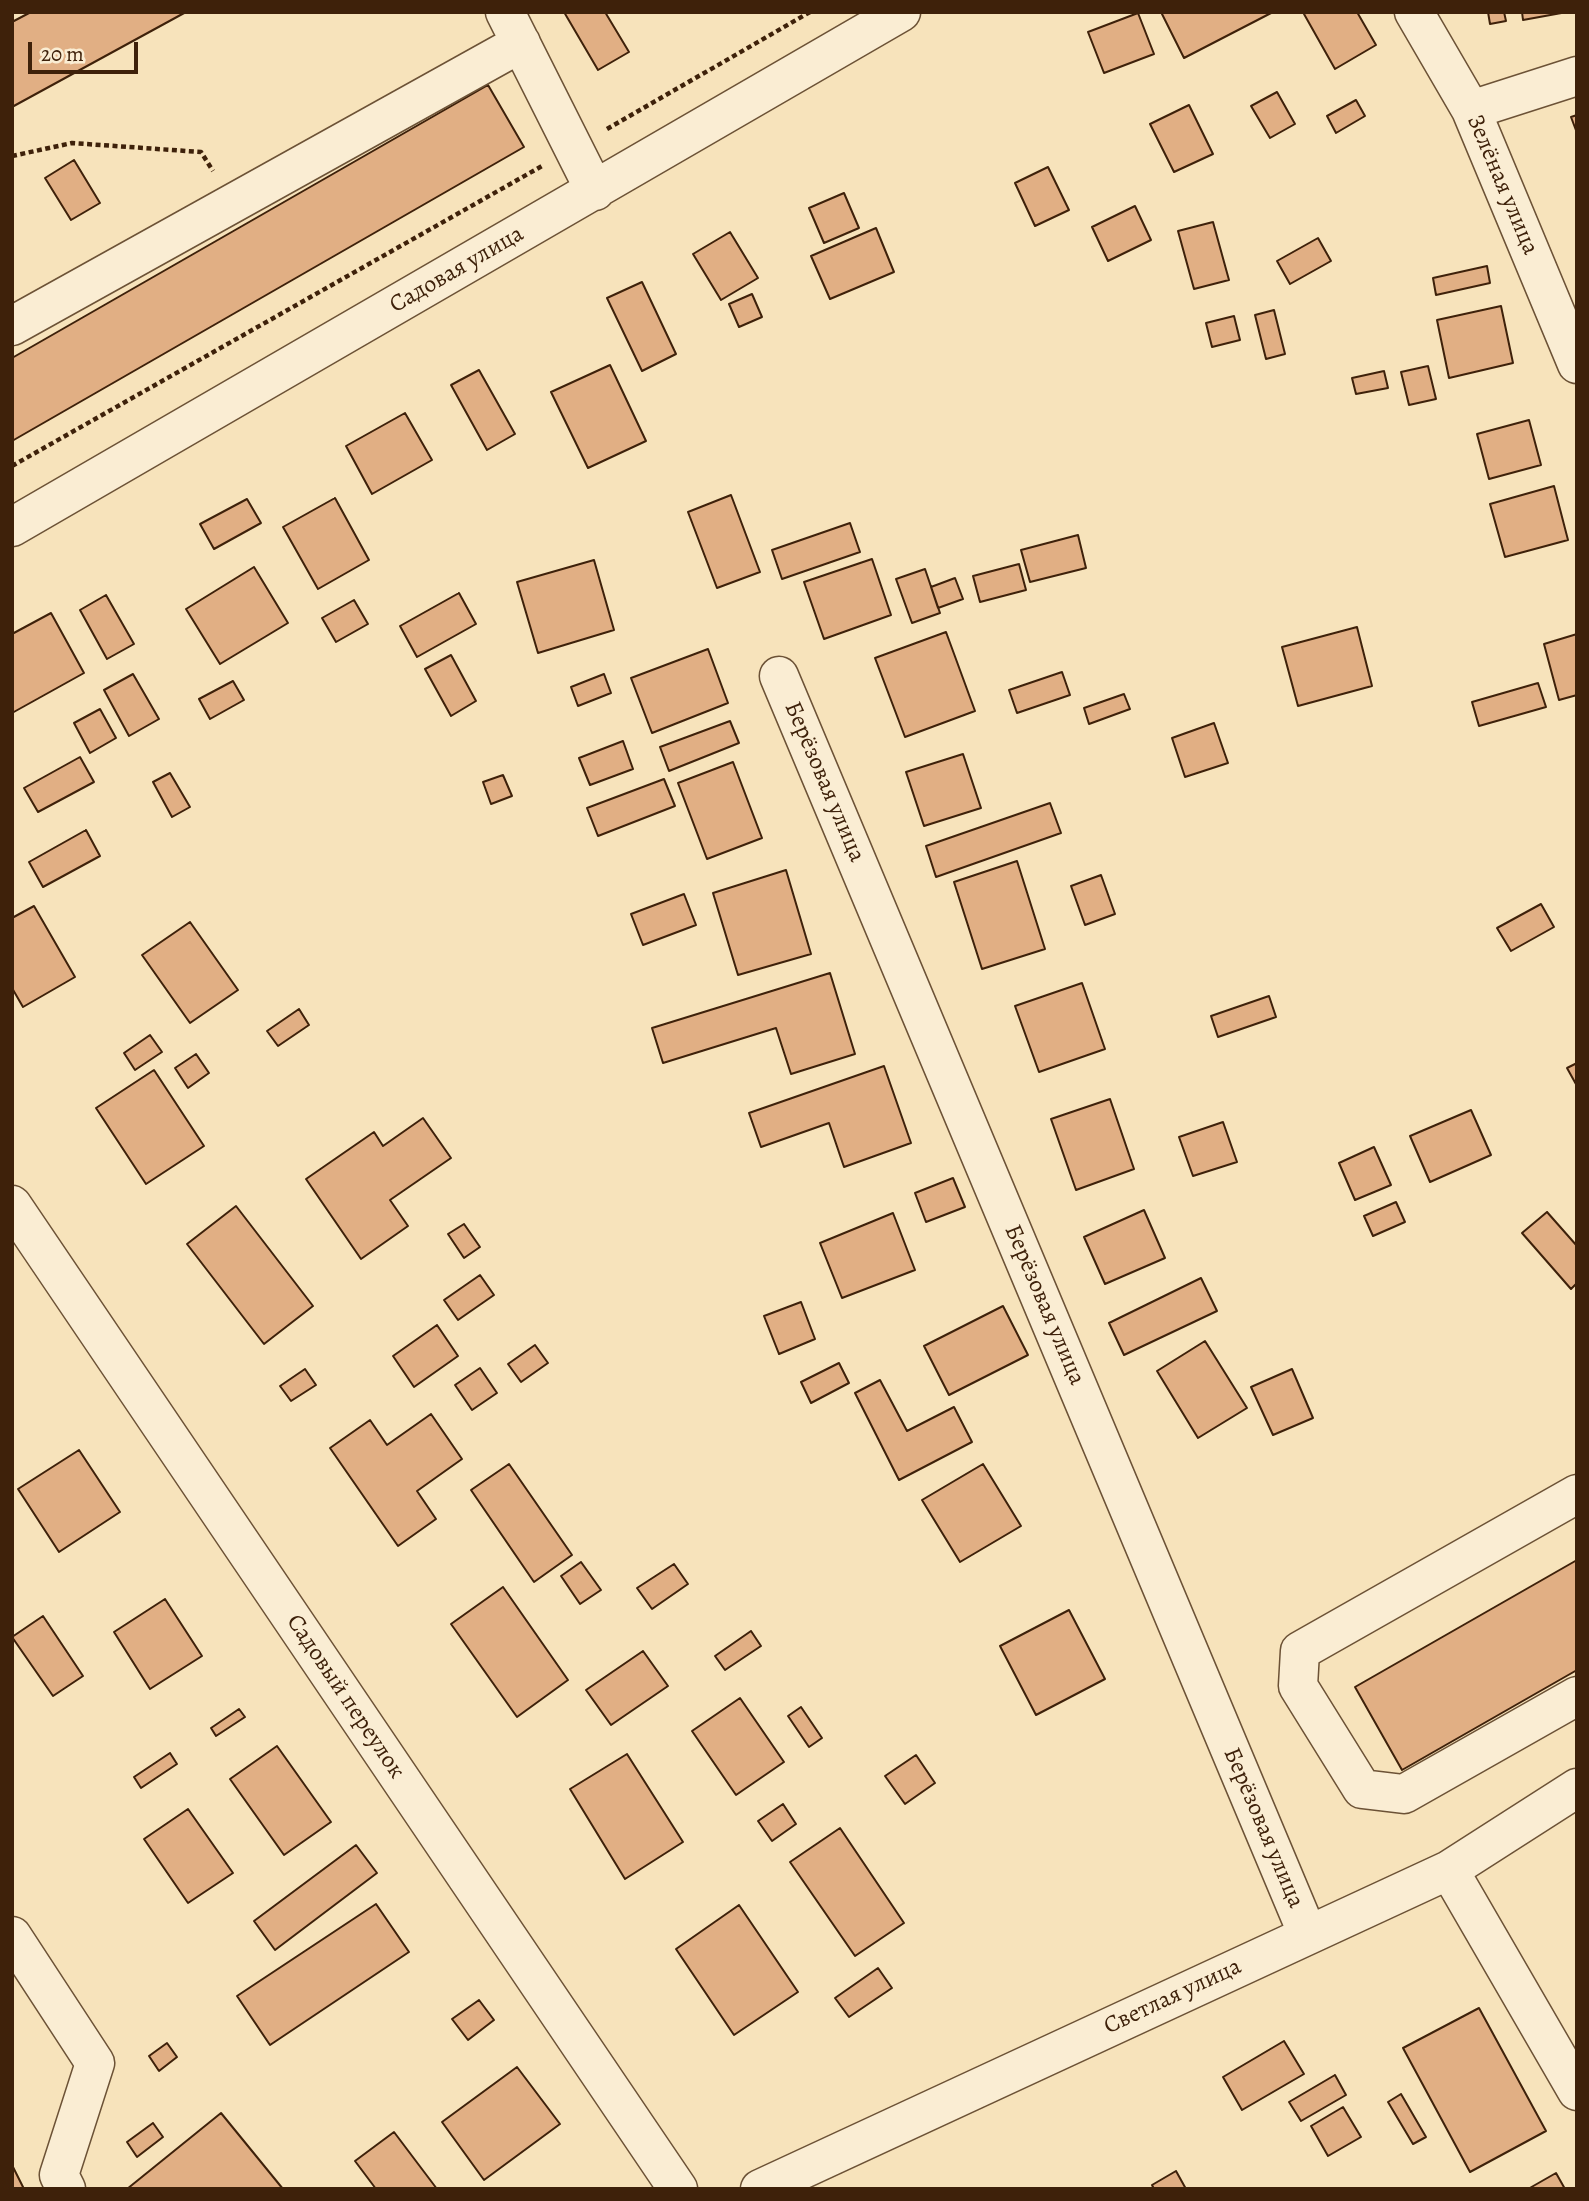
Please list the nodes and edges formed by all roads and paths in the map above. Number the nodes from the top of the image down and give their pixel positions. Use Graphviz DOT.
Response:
graph roads {
  1 [pos="810,12"];
  2 [pos="901,12"];
  3 [pos="1414,12"];
  4 [pos="513,28"];
  5 [pos="1577,76"];
  6 [pos="1471,110"];
  7 [pos="573,149"];
  8 [pos="12,156"];
  9 [pos="595,191"];
  10 [pos="233,203"];
  11 [pos="12,326"];
  12 [pos="1577,364"];
  13 [pos="12,466"];
  14 [pos="12,527"];
  15 [pos="779,676"];
  16 [pos="12,1205"];
  17 [pos="1577,1494"];
  18 [pos="1577,1696"];
  19 [pos="1577,1788"];
  20 [pos="1449,1870"];
  21 [pos="1308,1935"];
  22 [pos="12,1936"];
  23 [pos="1577,2091"];
  24 [pos="66,2189"];
  25 [pos="678,2189"];
  26 [pos="760,2189"];
  1 -- 7 [label="path"];
  2 -- 9 [label="street, Садовая улица"];
  3 -- 6 [label="street, Зелёная улица"];
  4 -- 7 [label="street"];
  4 -- 10 [label="street"];
  5 -- 6 [label="street"];
  6 -- 12 [label="street, Зелёная улица"];
  7 -- 9 [label="street"];
  7 -- 13 [label="path"];
  8 -- 10 [label="path"];
  9 -- 14 [label="street, Садовая улица"];
  10 -- 11 [label="street"];
  15 -- 21 [label="street, Берёзовая улица"];
  16 -- 25 [label="street, Садовый переулок"];
  17 -- 18 [label="street"];
  19 -- 20 [label="street, Светлая улица"];
  20 -- 21 [label="street, Светлая улица"];
  20 -- 23 [label="street"];
  21 -- 26 [label="street, Светлая улица"];
  22 -- 24 [label="street"];
}
